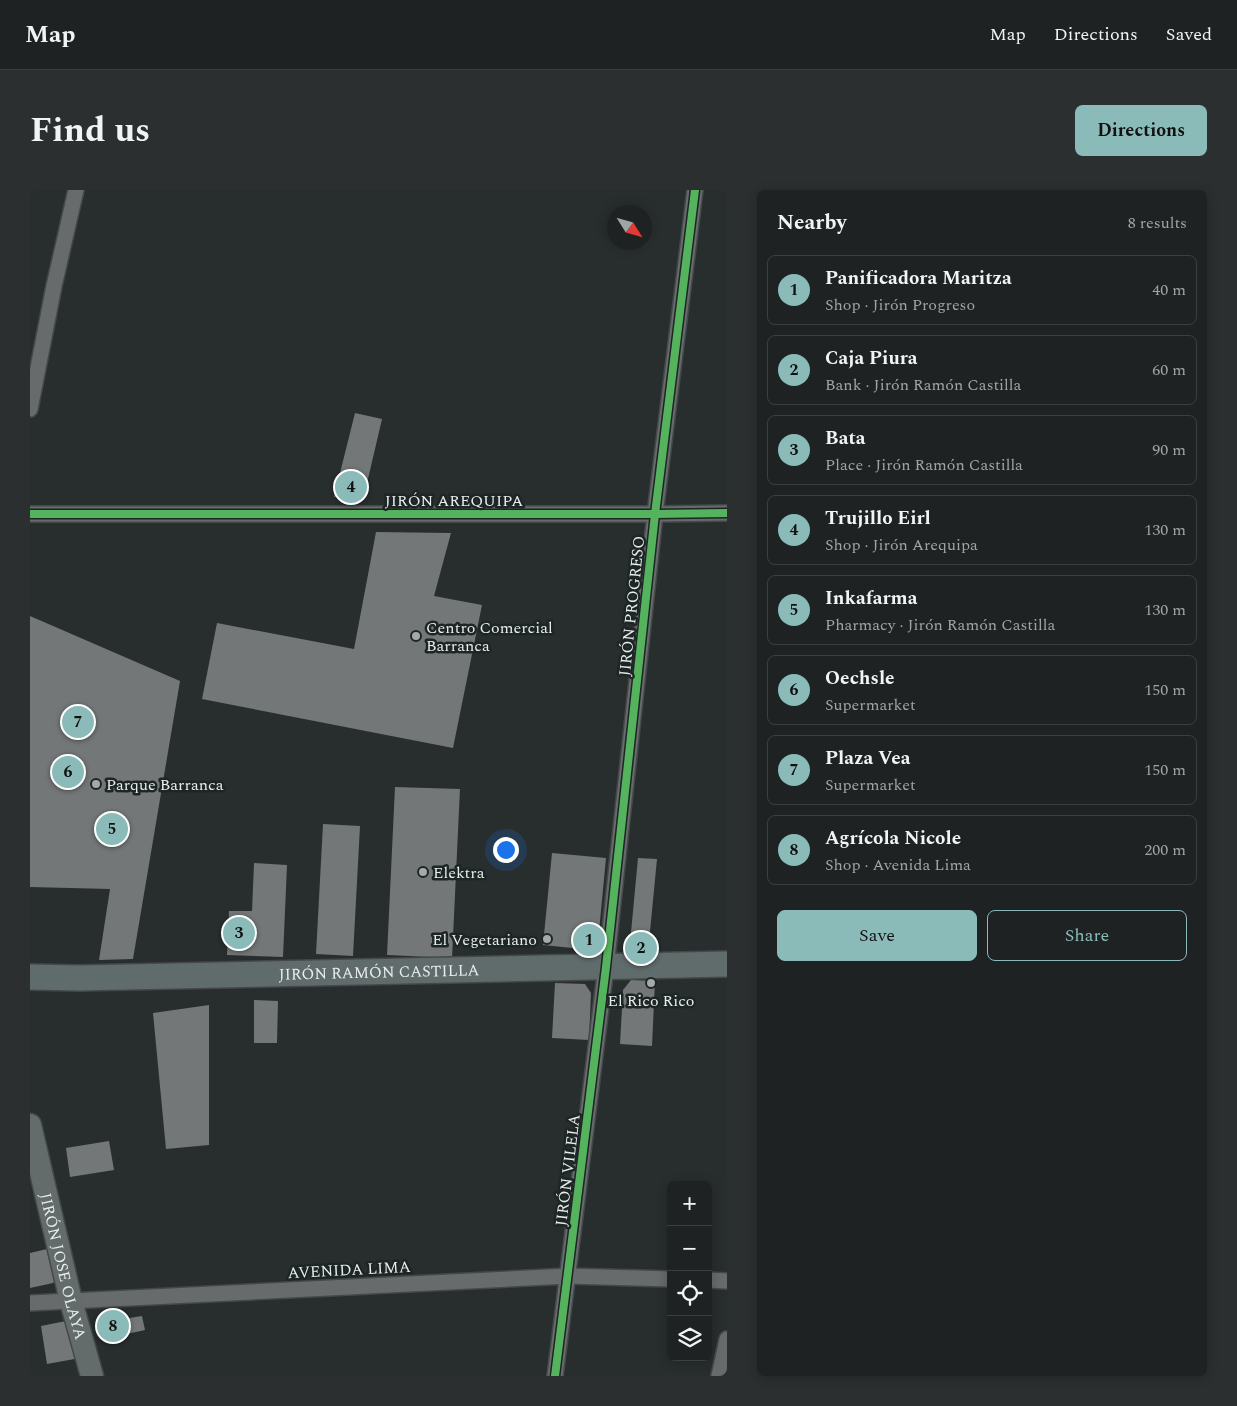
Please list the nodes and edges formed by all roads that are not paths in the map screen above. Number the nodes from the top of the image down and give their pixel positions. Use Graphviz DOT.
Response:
graph roads {
  1 [pos="76,190"];
  2 [pos="695,190"];
  3 [pos="30,409"];
  4 [pos="727,513"];
  5 [pos="30,514"];
  6 [pos="655,514"];
  7 [pos="727,964"];
  8 [pos="606,967"];
  9 [pos="30,977"];
  10 [pos="30,1125"];
  11 [pos="568,1276"];
  12 [pos="667,1279"];
  13 [pos="712,1280"];
  14 [pos="727,1280"];
  15 [pos="70,1301"];
  16 [pos="30,1303"];
  17 [pos="727,1339"];
  18 [pos="92,1376"];
  19 [pos="555,1376"];
  20 [pos="719,1376"];
  1 -- 3 [label="street"];
  2 -- 6 [label="street, JIRÓN PROGRESO"];
  4 -- 6 [label="street, JIRÓN AREQUIPA"];
  5 -- 6 [label="street, JIRÓN AREQUIPA"];
  6 -- 8 [label="street, JIRÓN PROGRESO"];
  7 -- 8 [label="main road, JIRÓN RAMÓN CASTILLA"];
  8 -- 9 [label="main road, JIRÓN RAMÓN CASTILLA"];
  8 -- 11 [label="street, JIRÓN VILELA"];
  10 -- 15 [label="street, JIRÓN JOSE OLAYA"];
  11 -- 12 [label="street, AVENIDA LIMA"];
  11 -- 15 [label="street, AVENIDA LIMA"];
  11 -- 19 [label="street, JIRÓN VILELA"];
  13 -- 14 [label="street"];
  15 -- 16 [label="street, AVENIDA LIMA"];
  15 -- 18 [label="street, JIRÓN JOSE OLAYA"];
  17 -- 20 [label="street"];
}
